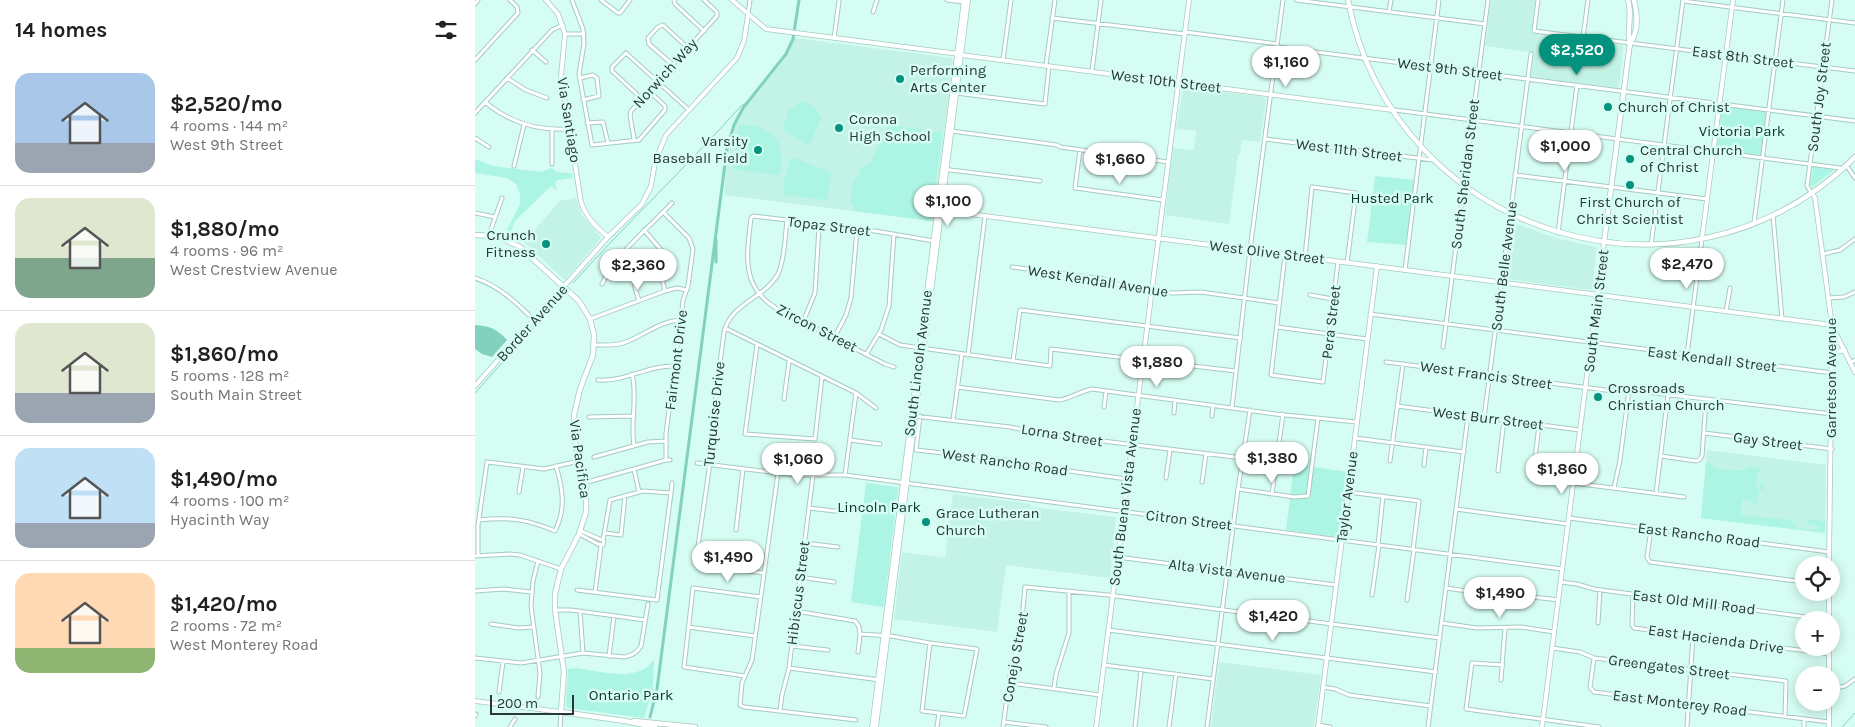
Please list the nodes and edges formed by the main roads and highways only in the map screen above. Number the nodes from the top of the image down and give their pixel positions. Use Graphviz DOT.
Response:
graph roads {
  1 [pos="1348,0"];
  2 [pos="1628,0"];
  3 [pos="1634,0"];
  4 [pos="1630,43"];
  5 [pos="1855,157"];
  6 [pos="475,235"];
  7 [pos="1605,242"];
  8 [pos="655,725"];
  9 [pos="695,727"];
  1 -- 7 [label="main road"];
  2 -- 4 [label="main road, South Main Street"];
  3 -- 4 [label="main road, South Main Street"];
  4 -- 7 [label="main road, South Main Street"];
  5 -- 7 [label="main road"];
  6 -- 8 [label="main road, Via Pacifica"];
  8 -- 9 [label="main road"];
}
